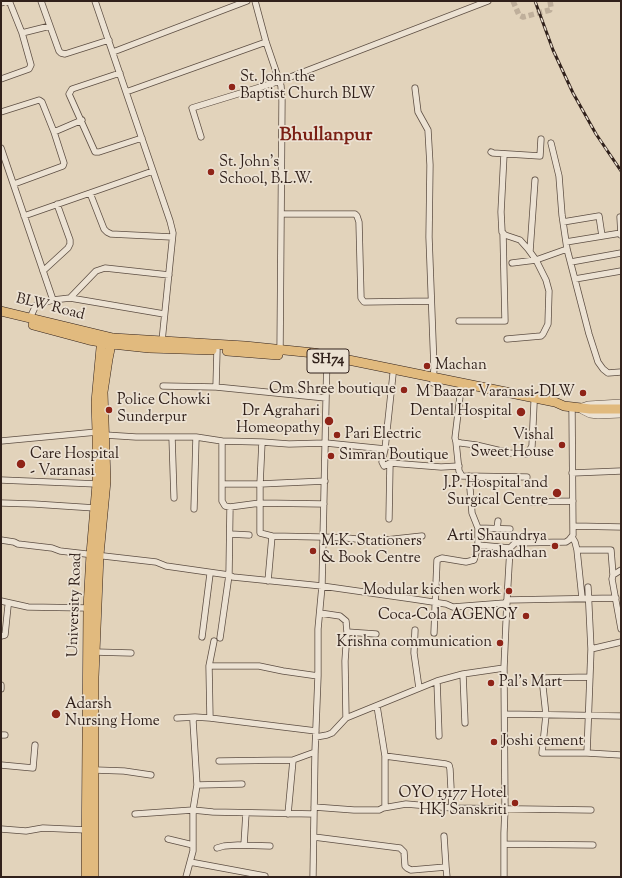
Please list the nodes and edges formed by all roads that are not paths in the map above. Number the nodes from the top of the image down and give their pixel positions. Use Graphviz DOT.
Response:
graph roads {
  1 [pos="41,1"];
  2 [pos="96,1"];
  3 [pos="246,1"];
  4 [pos="255,1"];
  5 [pos="488,1"];
  6 [pos="1,3"];
  7 [pos="50,26"];
  8 [pos="22,33"];
  9 [pos="109,40"];
  10 [pos="266,42"];
  11 [pos="113,52"];
  12 [pos="120,73"];
  13 [pos="1,79"];
  14 [pos="280,82"];
  15 [pos="415,88"];
  16 [pos="126,92"];
  17 [pos="1,112"];
  18 [pos="82,120"];
  19 [pos="54,132"];
  20 [pos="201,137"];
  21 [pos="142,138"];
  22 [pos="541,139"];
  23 [pos="551,143"];
  24 [pos="1,148"];
  25 [pos="491,152"];
  26 [pos="504,154"];
  27 [pos="153,171"];
  28 [pos="535,180"];
  29 [pos="14,184"];
  30 [pos="90,193"];
  31 [pos="57,204"];
  32 [pos="282,214"];
  33 [pos="24,216"];
  34 [pos="620,217"];
  35 [pos="563,222"];
  36 [pos="503,233"];
  37 [pos="621,234"];
  38 [pos="602,236"];
  39 [pos="172,237"];
  40 [pos="566,242"];
  41 [pos="567,249"];
  42 [pos="530,251"];
  43 [pos="621,253"];
  44 [pos="536,260"];
  45 [pos="571,262"];
  46 [pos="512,264"];
  47 [pos="43,270"];
  48 [pos="621,271"];
  49 [pos="169,275"];
  50 [pos="575,279"];
  51 [pos="70,298"];
  52 [pos="53,300"];
  53 [pos="431,301"];
  54 [pos="1,311"];
  55 [pos="164,314"];
  56 [pos="1,317"];
  57 [pos="30,318"];
  58 [pos="458,321"];
  59 [pos="90,336"];
  60 [pos="102,339"];
  61 [pos="507,339"];
  62 [pos="112,341"];
  63 [pos="162,341"];
  64 [pos="217,350"];
  65 [pos="280,352"];
  66 [pos="104,358"];
  67 [pos="327,358"];
  68 [pos="621,372"];
  69 [pos="394,374"];
  70 [pos="433,380"];
  71 [pos="163,386"];
  72 [pos="216,387"];
  73 [pos="461,388"];
  74 [pos="326,398"];
  75 [pos="534,403"];
  76 [pos="621,403"];
  77 [pos="571,407"];
  78 [pos="621,409"];
  79 [pos="621,414"];
  80 [pos="101,434"];
  81 [pos="172,437"];
  82 [pos="196,438"];
  83 [pos="1,441"];
  84 [pos="222,441"];
  85 [pos="262,442"];
  86 [pos="456,442"];
  87 [pos="326,443"];
  88 [pos="384,449"];
  89 [pos="390,464"];
  90 [pos="458,466"];
  91 [pos="621,471"];
  92 [pos="572,473"];
  93 [pos="469,476"];
  94 [pos="527,477"];
  95 [pos="1,480"];
  96 [pos="325,481"];
  97 [pos="96,484"];
  98 [pos="222,484"];
  99 [pos="260,484"];
  100 [pos="174,498"];
  101 [pos="572,501"];
  102 [pos="527,502"];
  103 [pos="260,503"];
  104 [pos="1,504"];
  105 [pos="324,504"];
  106 [pos="230,507"];
  107 [pos="95,508"];
  108 [pos="194,510"];
  109 [pos="389,519"];
  110 [pos="498,521"];
  111 [pos="574,526"];
  112 [pos="621,527"];
  113 [pos="478,528"];
  114 [pos="497,529"];
  115 [pos="510,530"];
  116 [pos="230,534"];
  117 [pos="249,535"];
  118 [pos="272,536"];
  119 [pos="422,536"];
  120 [pos="322,537"];
  121 [pos="572,537"];
  122 [pos="1,540"];
  123 [pos="478,545"];
  124 [pos="510,548"];
  125 [pos="577,550"];
  126 [pos="95,555"];
  127 [pos="621,570"];
  128 [pos="210,574"];
  129 [pos="613,575"];
  130 [pos="229,576"];
  131 [pos="268,581"];
  132 [pos="322,586"];
  133 [pos="588,587"];
  134 [pos="582,598"];
  135 [pos="589,598"];
  136 [pos="616,598"];
  137 [pos="507,600"];
  138 [pos="1,601"];
  139 [pos="435,602"];
  140 [pos="8,606"];
  141 [pos="88,608"];
  142 [pos="320,613"];
  143 [pos="621,629"];
  144 [pos="415,630"];
  145 [pos="347,632"];
  146 [pos="434,633"];
  147 [pos="376,634"];
  148 [pos="9,637"];
  149 [pos="202,637"];
  150 [pos="220,638"];
  151 [pos="214,641"];
  152 [pos="621,642"];
  153 [pos="591,649"];
  154 [pos="95,652"];
  155 [pos="131,653"];
  156 [pos="209,666"];
  157 [pos="504,668"];
  158 [pos="463,674"];
  159 [pos="318,676"];
  160 [pos="590,677"];
  161 [pos="436,681"];
  162 [pos="1,685"];
  163 [pos="419,688"];
  164 [pos="1,689"];
  165 [pos="377,706"];
  166 [pos="505,714"];
  167 [pos="546,715"];
  168 [pos="588,715"];
  169 [pos="621,716"];
  170 [pos="177,718"];
  171 [pos="195,718"];
  172 [pos="210,718"];
  173 [pos="346,718"];
  174 [pos="465,723"];
  175 [pos="316,734"];
  176 [pos="439,736"];
  177 [pos="35,745"];
  178 [pos="315,752"];
  179 [pos="587,753"];
  180 [pos="621,755"];
  181 [pos="385,756"];
  182 [pos="219,760"];
  183 [pos="293,760"];
  184 [pos="1,765"];
  185 [pos="95,770"];
  186 [pos="151,775"];
  187 [pos="242,784"];
  188 [pos="197,785"];
  189 [pos="314,807"];
  190 [pos="383,808"];
  191 [pos="452,808"];
  192 [pos="193,810"];
  193 [pos="505,810"];
  194 [pos="591,810"];
  195 [pos="246,813"];
  196 [pos="135,814"];
  197 [pos="288,814"];
  198 [pos="314,814"];
  199 [pos="1,829"];
  200 [pos="87,830"];
  201 [pos="444,836"];
  202 [pos="314,837"];
  203 [pos="168,839"];
  204 [pos="504,844"];
  205 [pos="193,845"];
  206 [pos="244,845"];
  207 [pos="593,845"];
  208 [pos="270,846"];
  209 [pos="217,848"];
  210 [pos="190,862"];
  211 [pos="446,867"];
  212 [pos="265,876"];
  213 [pos="86,877"];
  214 [pos="94,877"];
  215 [pos="186,877"];
  216 [pos="313,877"];
  217 [pos="446,877"];
  218 [pos="504,877"];
  1 -- 7 [label="street"];
  2 -- 9 [label="street"];
  3 -- 11 [label="street"];
  4 -- 10 [label="street"];
  5 -- 14 [label="street"];
  6 -- 8 [label="street"];
  7 -- 8 [label="street"];
  7 -- 9 [label="street"];
  8 -- 13 [label="street"];
  9 -- 11 [label="street"];
  10 -- 14 [label="street"];
  10 -- 16 [label="street"];
  11 -- 12 [label="street"];
  12 -- 16 [label="street"];
  12 -- 18 [label="street"];
  14 -- 20 [label="street"];
  14 -- 32 [label="street"];
  15 -- 53 [label="street"];
  16 -- 21 [label="street"];
  17 -- 19 [label="street"];
  18 -- 19 [label="street"];
  18 -- 21 [label="street"];
  19 -- 29 [label="street"];
  21 -- 27 [label="street"];
  22 -- 26 [label="street"];
  23 -- 35 [label="street"];
  24 -- 29 [label="street"];
  25 -- 26 [label="street"];
  26 -- 36 [label="street"];
  27 -- 30 [label="street"];
  27 -- 39 [label="street"];
  28 -- 42 [label="street"];
  29 -- 33 [label="street"];
  30 -- 31 [label="street"];
  30 -- 39 [label="street"];
  31 -- 33 [label="street"];
  31 -- 47 [label="street"];
  32 -- 53 [label="street"];
  32 -- 65 [label="street"];
  33 -- 47 [label="street"];
  34 -- 37 [label="street"];
  35 -- 38 [label="street"];
  35 -- 40 [label="street"];
  36 -- 42 [label="street"];
  36 -- 58 [label="street"];
  37 -- 38 [label="street"];
  38 -- 40 [label="street"];
  39 -- 49 [label="street"];
  40 -- 41 [label="street"];
  41 -- 44 [label="street"];
  41 -- 45 [label="street"];
  42 -- 44 [label="street"];
  43 -- 45 [label="street"];
  44 -- 46 [label="street"];
  44 -- 61 [label="street"];
  45 -- 50 [label="street"];
  47 -- 52 [label="street"];
  48 -- 50 [label="street"];
  49 -- 51 [label="street"];
  49 -- 55 [label="street"];
  50 -- 68 [label="street"];
  51 -- 52 [label="street"];
  51 -- 55 [label="street"];
  52 -- 57 [label="street"];
  53 -- 70 [label="street"];
  54 -- 57 [label="main road, BLW Road / SH74"];
  55 -- 63 [label="street"];
  56 -- 59 [label="main road, SH74"];
  57 -- 59 [label="main road, BLW Road / SH74"];
  59 -- 60 [label="main road, SH74"];
  60 -- 62 [label="main road, SH74"];
  60 -- 66 [label="main road, University Road"];
  62 -- 63 [label="main road, SH74"];
  62 -- 64 [label="main road, SH74"];
  62 -- 66 [label="main road"];
  63 -- 65 [label="main road, SH74"];
  64 -- 65 [label="main road, SH74"];
  64 -- 72 [label="street"];
  65 -- 67 [label="main road, SH74"];
  66 -- 80 [label="main road, University Road"];
  67 -- 69 [label="main road, SH74"];
  67 -- 70 [label="main road, SH74"];
  67 -- 74 [label="street"];
  69 -- 70 [label="main road, SH74"];
  69 -- 88 [label="street"];
  70 -- 73 [label="main road, SH74"];
  70 -- 77 [label="main road, SH74"];
  71 -- 72 [label="street"];
  72 -- 74 [label="street"];
  73 -- 75 [label="main road, SH74"];
  73 -- 86 [label="street"];
  74 -- 87 [label="street"];
  75 -- 77 [label="main road, SH74"];
  75 -- 86 [label="street"];
  76 -- 77 [label="street"];
  77 -- 78 [label="main road, SH74"];
  77 -- 79 [label="street"];
  77 -- 92 [label="street"];
  80 -- 81 [label="street"];
  80 -- 83 [label="street"];
  80 -- 97 [label="main road, University Road"];
  80 -- 126 [label="main road"];
  81 -- 82 [label="street"];
  81 -- 100 [label="street"];
  82 -- 84 [label="street"];
  82 -- 108 [label="street"];
  84 -- 85 [label="street"];
  84 -- 98 [label="street"];
  85 -- 87 [label="street"];
  85 -- 99 [label="street"];
  86 -- 90 [label="street"];
  87 -- 88 [label="street"];
  87 -- 96 [label="street"];
  88 -- 89 [label="street"];
  89 -- 90 [label="street"];
  89 -- 109 [label="street"];
  90 -- 93 [label="street"];
  91 -- 92 [label="street"];
  92 -- 101 [label="street"];
  93 -- 94 [label="street"];
  93 -- 113 [label="street"];
  95 -- 97 [label="street"];
  96 -- 99 [label="street"];
  96 -- 105 [label="street"];
  97 -- 107 [label="main road, University Road"];
  98 -- 99 [label="street"];
  98 -- 106 [label="street"];
  99 -- 103 [label="street"];
  101 -- 102 [label="street"];
  101 -- 111 [label="street"];
  103 -- 105 [label="street"];
  103 -- 106 [label="street"];
  103 -- 118 [label="street"];
  104 -- 107 [label="street"];
  105 -- 120 [label="street"];
  106 -- 116 [label="street"];
  107 -- 126 [label="main road, University Road"];
  110 -- 114 [label="street"];
  111 -- 112 [label="street"];
  111 -- 121 [label="street"];
  113 -- 114 [label="street"];
  113 -- 123 [label="street"];
  114 -- 115 [label="street"];
  116 -- 117 [label="street"];
  116 -- 130 [label="street"];
  118 -- 120 [label="street"];
  118 -- 131 [label="street"];
  119 -- 120 [label="street"];
  120 -- 132 [label="street"];
  121 -- 124 [label="street"];
  121 -- 125 [label="street"];
  122 -- 126 [label="street"];
  123 -- 124 [label="street"];
  123 -- 139 [label="street"];
  124 -- 137 [label="street"];
  125 -- 129 [label="street"];
  125 -- 134 [label="street"];
  126 -- 128 [label="street"];
  126 -- 141 [label="main road, University Road"];
  126 -- 154 [label="main road"];
  127 -- 129 [label="street"];
  128 -- 130 [label="street"];
  128 -- 149 [label="street"];
  129 -- 136 [label="street"];
  130 -- 131 [label="street"];
  130 -- 150 [label="street"];
  131 -- 132 [label="street"];
  132 -- 139 [label="street"];
  132 -- 142 [label="street"];
  133 -- 135 [label="street"];
  134 -- 135 [label="street"];
  134 -- 137 [label="street"];
  135 -- 136 [label="street"];
  135 -- 153 [label="street"];
  136 -- 143 [label="street"];
  137 -- 139 [label="street"];
  137 -- 157 [label="street"];
  138 -- 141 [label="street"];
  139 -- 146 [label="street"];
  140 -- 148 [label="street"];
  141 -- 200 [label="main road, University Road"];
  142 -- 145 [label="street"];
  142 -- 159 [label="street"];
  144 -- 163 [label="street"];
  145 -- 147 [label="street"];
  145 -- 173 [label="street"];
  151 -- 156 [label="street"];
  152 -- 153 [label="street"];
  153 -- 160 [label="street"];
  154 -- 155 [label="street"];
  154 -- 185 [label="main road"];
  156 -- 159 [label="street"];
  156 -- 172 [label="street"];
  157 -- 158 [label="street"];
  157 -- 166 [label="street"];
  158 -- 161 [label="street"];
  158 -- 174 [label="street"];
  159 -- 175 [label="street"];
  160 -- 167 [label="street"];
  160 -- 168 [label="street"];
  161 -- 163 [label="street"];
  161 -- 176 [label="street"];
  162 -- 164 [label="street"];
  163 -- 165 [label="street"];
  165 -- 173 [label="street"];
  165 -- 181 [label="street"];
  166 -- 167 [label="street"];
  166 -- 193 [label="street"];
  167 -- 168 [label="street"];
  167 -- 179 [label="street"];
  168 -- 169 [label="street"];
  168 -- 179 [label="street"];
  170 -- 171 [label="street"];
  171 -- 172 [label="street"];
  171 -- 188 [label="street"];
  172 -- 175 [label="street"];
  173 -- 175 [label="street"];
  175 -- 178 [label="street"];
  177 -- 184 [label="street"];
  178 -- 183 [label="street"];
  178 -- 189 [label="street"];
  179 -- 180 [label="street"];
  181 -- 190 [label="street"];
  181 -- 191 [label="street"];
  182 -- 183 [label="street"];
  183 -- 197 [label="street"];
  185 -- 186 [label="street"];
  185 -- 214 [label="main road"];
  187 -- 188 [label="street"];
  188 -- 192 [label="street"];
  189 -- 190 [label="street"];
  189 -- 198 [label="street"];
  190 -- 191 [label="street"];
  191 -- 193 [label="street"];
  192 -- 195 [label="street"];
  192 -- 196 [label="street"];
  192 -- 205 [label="street"];
  193 -- 194 [label="street"];
  193 -- 204 [label="street"];
  195 -- 197 [label="street"];
  195 -- 206 [label="street"];
  197 -- 198 [label="street"];
  198 -- 202 [label="street"];
  199 -- 200 [label="street"];
  200 -- 213 [label="main road, University Road"];
  201 -- 211 [label="street"];
  202 -- 211 [label="street"];
  202 -- 216 [label="street"];
  203 -- 205 [label="street"];
  204 -- 207 [label="street"];
  204 -- 218 [label="street"];
  205 -- 210 [label="street"];
  206 -- 208 [label="street"];
  206 -- 209 [label="street"];
  210 -- 212 [label="street"];
  210 -- 215 [label="street"];
  211 -- 217 [label="street"];
}
